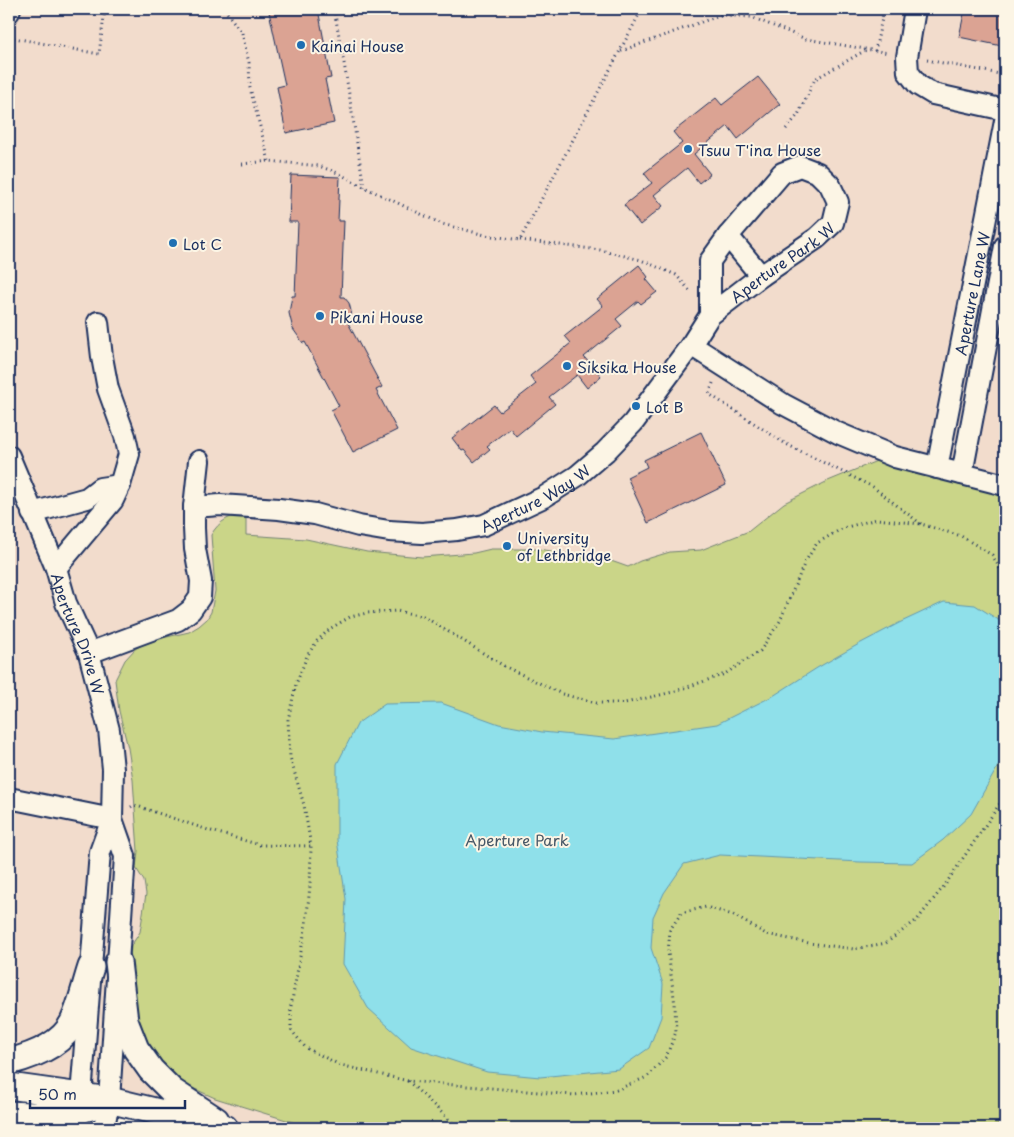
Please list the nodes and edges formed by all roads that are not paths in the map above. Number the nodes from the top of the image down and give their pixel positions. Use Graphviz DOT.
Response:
graph roads {
  1 [pos="915,9"];
  2 [pos="1005,110"];
  3 [pos="1005,121"];
  4 [pos="728,236"];
  5 [pos="1005,246"];
  6 [pos="761,276"];
  7 [pos="710,315"];
  8 [pos="98,322"];
  9 [pos="691,345"];
  10 [pos="9,456"];
  11 [pos="199,461"];
  12 [pos="937,468"];
  13 [pos="962,474"];
  14 [pos="120,485"];
  15 [pos="1005,485"];
  16 [pos="194,507"];
  17 [pos="32,513"];
  18 [pos="56,568"];
  19 [pos="89,653"];
  20 [pos="9,798"];
  21 [pos="112,819"];
  22 [pos="118,962"];
  23 [pos="91,967"];
  24 [pos="9,1062"];
  25 [pos="9,1086"];
  26 [pos="109,1100"];
  27 [pos="78,1112"];
  28 [pos="9,1114"];
  29 [pos="104,1128"];
  30 [pos="227,1128"];
  1 -- 2 [label="street"];
  3 -- 12 [label="street, Aperture Lane W"];
  4 -- 6 [label="street"];
  4 -- 6 [label="street, Aperture Park W"];
  4 -- 7 [label="street, Aperture Park W"];
  5 -- 13 [label="street, Aperture Lane W"];
  6 -- 7 [label="street, Aperture Park W"];
  7 -- 9 [label="street, Aperture Park W"];
  8 -- 14 [label="street"];
  9 -- 12 [label="street"];
  9 -- 16 [label="street, Aperture Way W"];
  10 -- 17 [label="street, Aperture Drive W"];
  11 -- 16 [label="street"];
  12 -- 13 [label="street"];
  13 -- 15 [label="street"];
  14 -- 17 [label="street"];
  14 -- 18 [label="street"];
  16 -- 19 [label="street"];
  17 -- 18 [label="street, Aperture Drive W"];
  18 -- 19 [label="street, Aperture Drive W"];
  19 -- 21 [label="street, Aperture Drive W"];
  20 -- 21 [label="street"];
  21 -- 22 [label="street, Aperture Drive W"];
  21 -- 23 [label="street, Aperture Drive W"];
  22 -- 26 [label="street, Aperture Drive W"];
  22 -- 30 [label="main road"];
  23 -- 24 [label="main road"];
  23 -- 27 [label="street, Aperture Drive W"];
  25 -- 27 [label="main road"];
  26 -- 27 [label="main road"];
  26 -- 29 [label="street, Aperture Drive W"];
  26 -- 30 [label="main road"];
  27 -- 28 [label="main road"];
}
